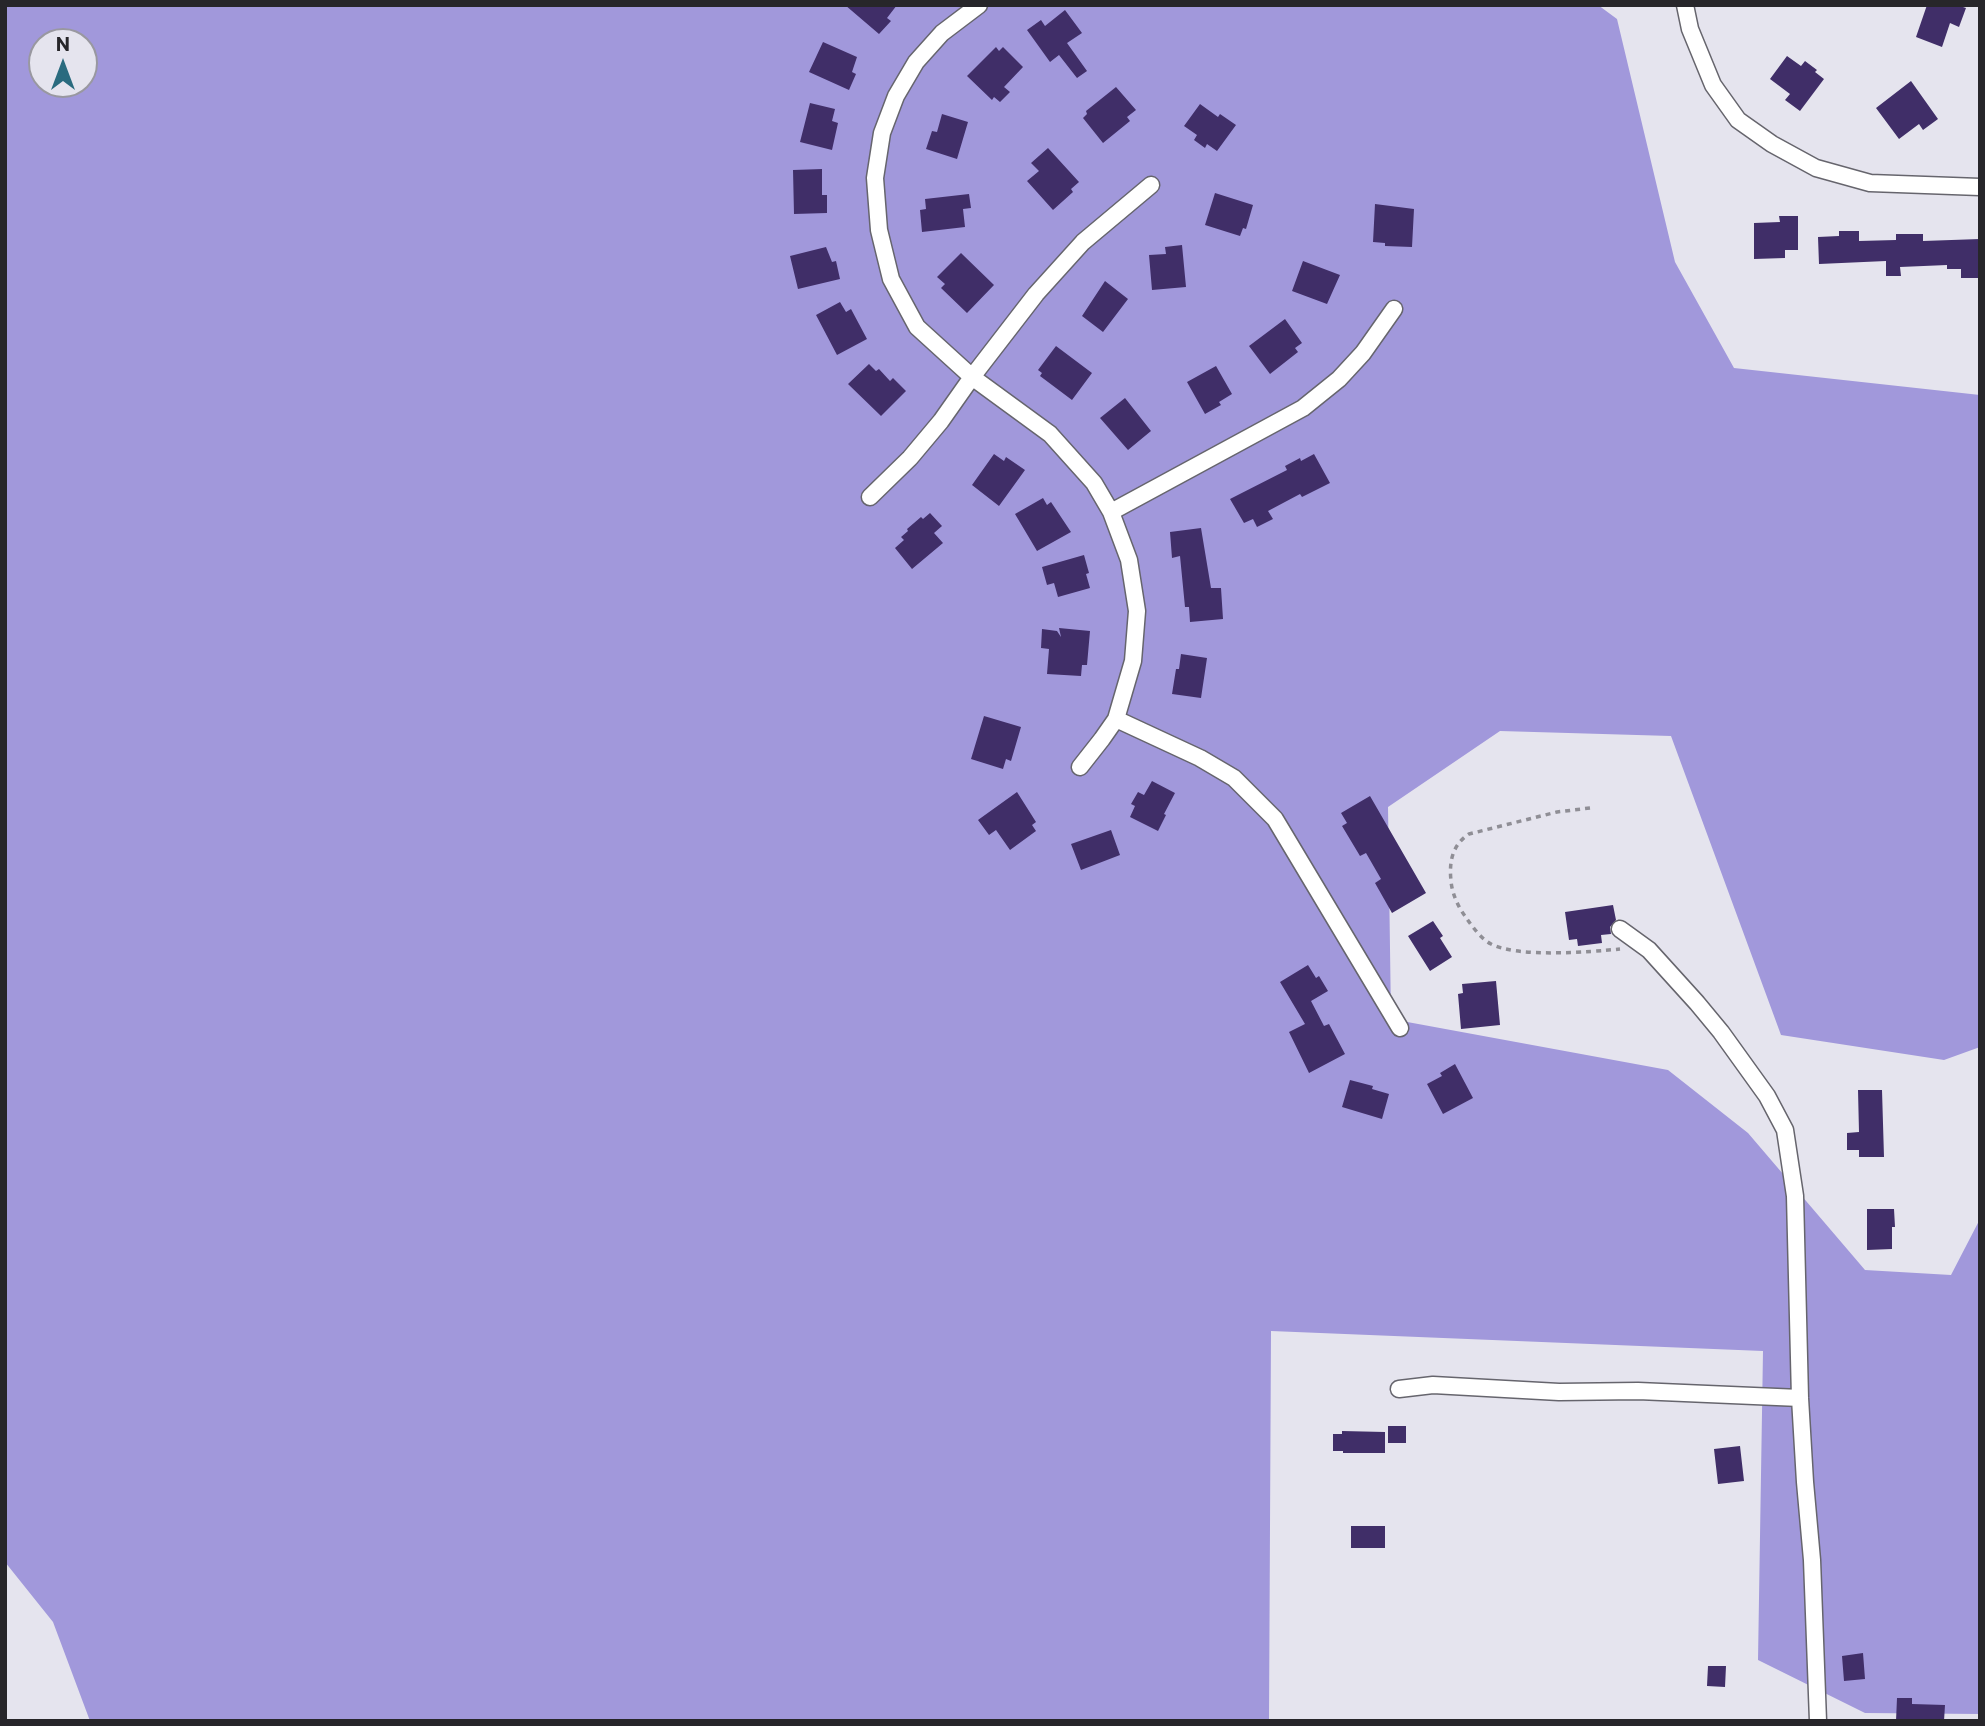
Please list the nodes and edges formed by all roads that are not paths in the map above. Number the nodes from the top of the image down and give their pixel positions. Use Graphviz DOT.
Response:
graph roads {
  1 [pos="979,5"];
  2 [pos="1685,5"];
  3 [pos="1979,183"];
  4 [pos="1151,185"];
  5 [pos="1395,309"];
  6 [pos="972,377"];
  7 [pos="870,497"];
  8 [pos="1111,512"];
  9 [pos="1116,719"];
  10 [pos="1080,767"];
  11 [pos="1620,929"];
  12 [pos="1400,1028"];
  13 [pos="1399,1389"];
  14 [pos="1800,1398"];
  15 [pos="1818,1721"];
  1 -- 6 [label="street"];
  2 -- 3 [label="street"];
  4 -- 6 [label="street"];
  5 -- 8 [label="street"];
  6 -- 7 [label="street"];
  6 -- 8 [label="street"];
  8 -- 9 [label="street"];
  9 -- 10 [label="street"];
  9 -- 12 [label="street"];
  11 -- 14 [label="street"];
  13 -- 14 [label="street"];
  14 -- 15 [label="street"];
}
